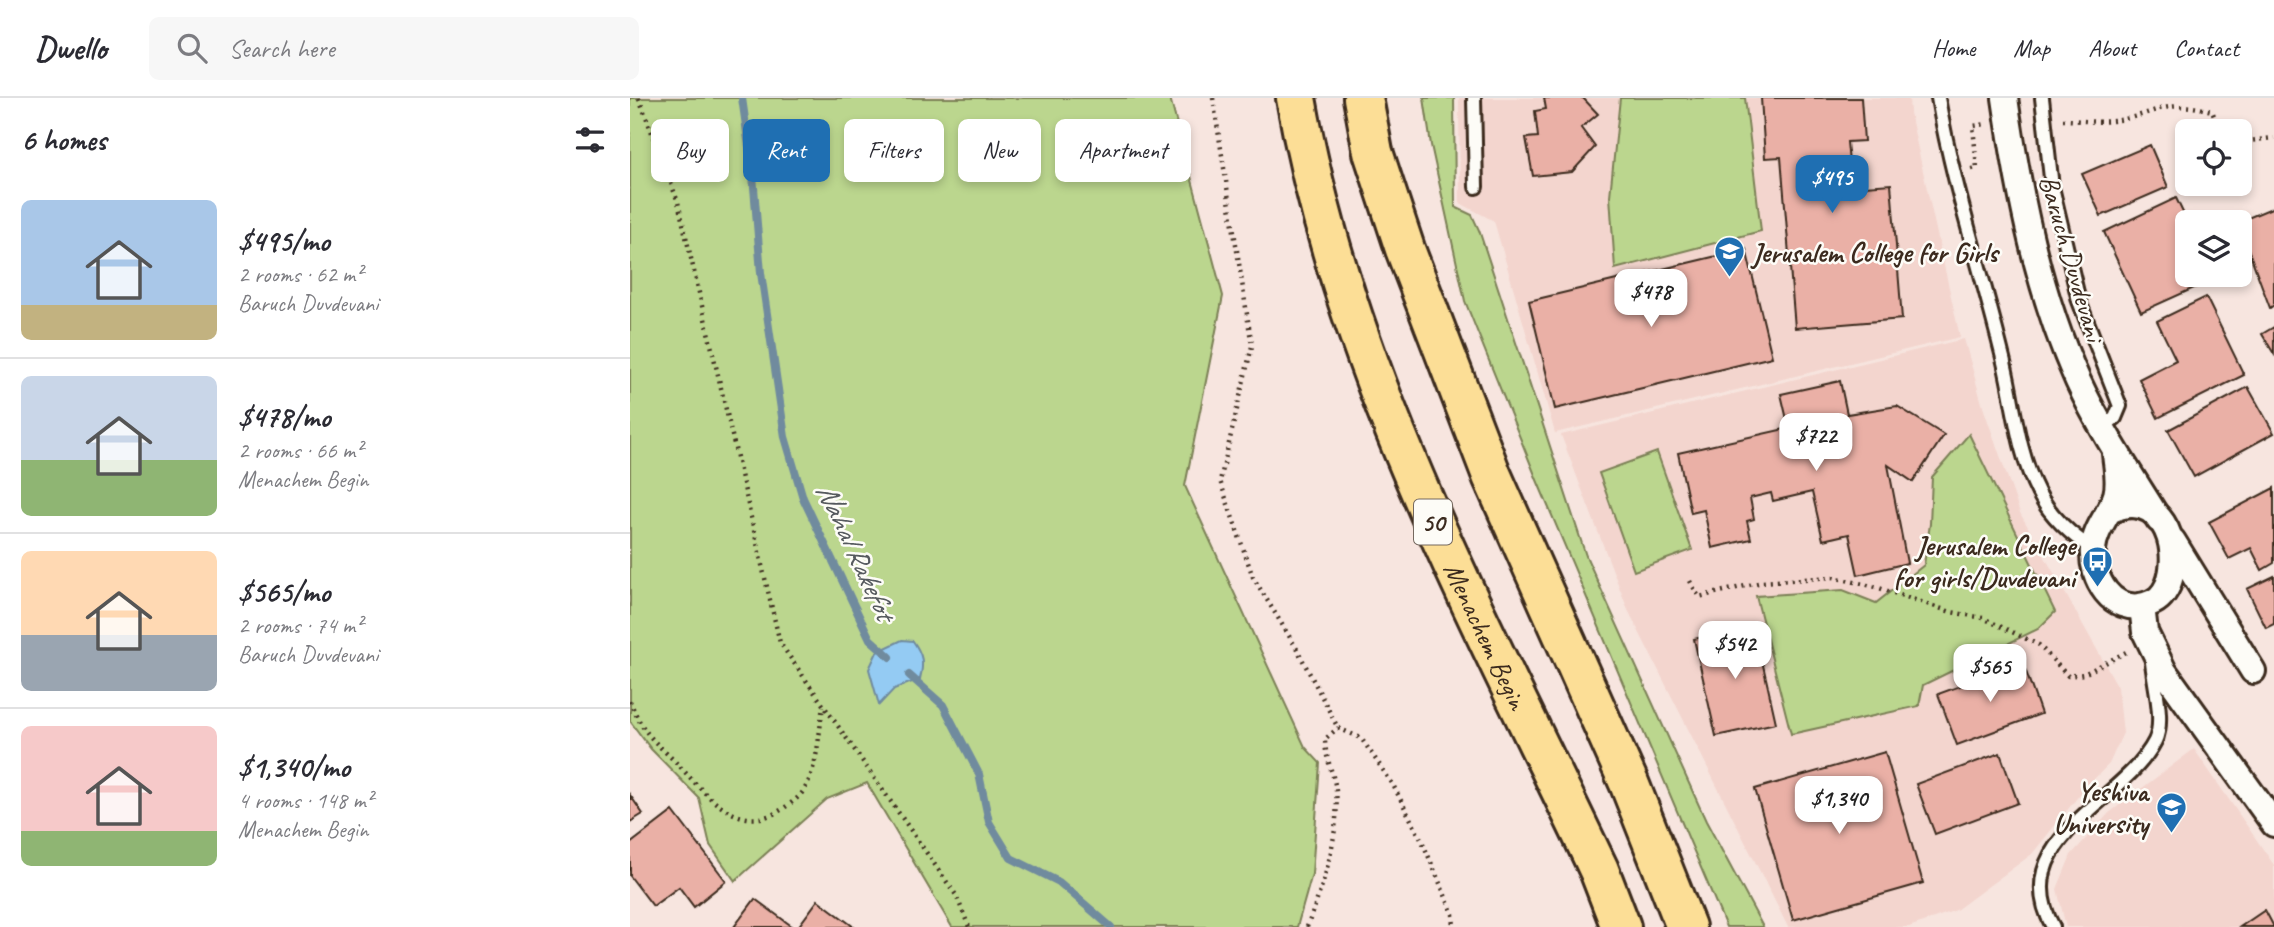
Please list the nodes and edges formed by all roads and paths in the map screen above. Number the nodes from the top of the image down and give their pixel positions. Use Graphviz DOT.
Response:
graph roads {
  1 [pos="639,98"];
  2 [pos="1213,98"];
  3 [pos="1296,98"];
  4 [pos="1363,98"];
  5 [pos="1474,98"];
  6 [pos="1938,98"];
  7 [pos="2042,98"];
  8 [pos="2006,110"];
  9 [pos="2215,119"];
  10 [pos="2043,120"];
  11 [pos="2274,138"];
  12 [pos="2252,141"];
  13 [pos="1953,174"];
  14 [pos="1476,187"];
  15 [pos="2104,426"];
  16 [pos="2108,512"];
  17 [pos="2163,525"];
  18 [pos="2093,549"];
  19 [pos="1690,581"];
  20 [pos="2143,606"];
  21 [pos="2149,644"];
  22 [pos="2253,671"];
  23 [pos="630,701"];
  24 [pos="823,705"];
  25 [pos="1338,728"];
  26 [pos="2274,824"];
  27 [pos="969,927"];
  28 [pos="1307,927"];
  29 [pos="1454,927"];
  30 [pos="1621,927"];
  31 [pos="1686,927"];
  32 [pos="2053,927"];
  1 -- 24 [label="path"];
  2 -- 25 [label="path"];
  3 -- 30 [label="highway, Menachem Begin / 50"];
  4 -- 31 [label="highway"];
  5 -- 14 [label="lane"];
  6 -- 13 [label="lane"];
  7 -- 10 [label="lane"];
  8 -- 13 [label="path"];
  8 -- 15 [label="street, Baruch Duvdevani"];
  9 -- 10 [label="path"];
  10 -- 15 [label="lane"];
  11 -- 12 [label="path"];
  13 -- 18 [label="lane"];
  15 -- 16 [label="street, Baruch Duvdevani"];
  15 -- 17 [label="street, Baruch Duvdevani"];
  16 -- 17 [label="street"];
  16 -- 18 [label="street"];
  17 -- 20 [label="street"];
  17 -- 22 [label="street, Baruch Duvdevani"];
  18 -- 20 [label="street"];
  19 -- 21 [label="path"];
  20 -- 21 [label="street"];
  21 -- 26 [label="street"];
  21 -- 32 [label="lane"];
  23 -- 24 [label="path"];
  24 -- 27 [label="path"];
  25 -- 28 [label="path"];
  25 -- 29 [label="path"];
}
